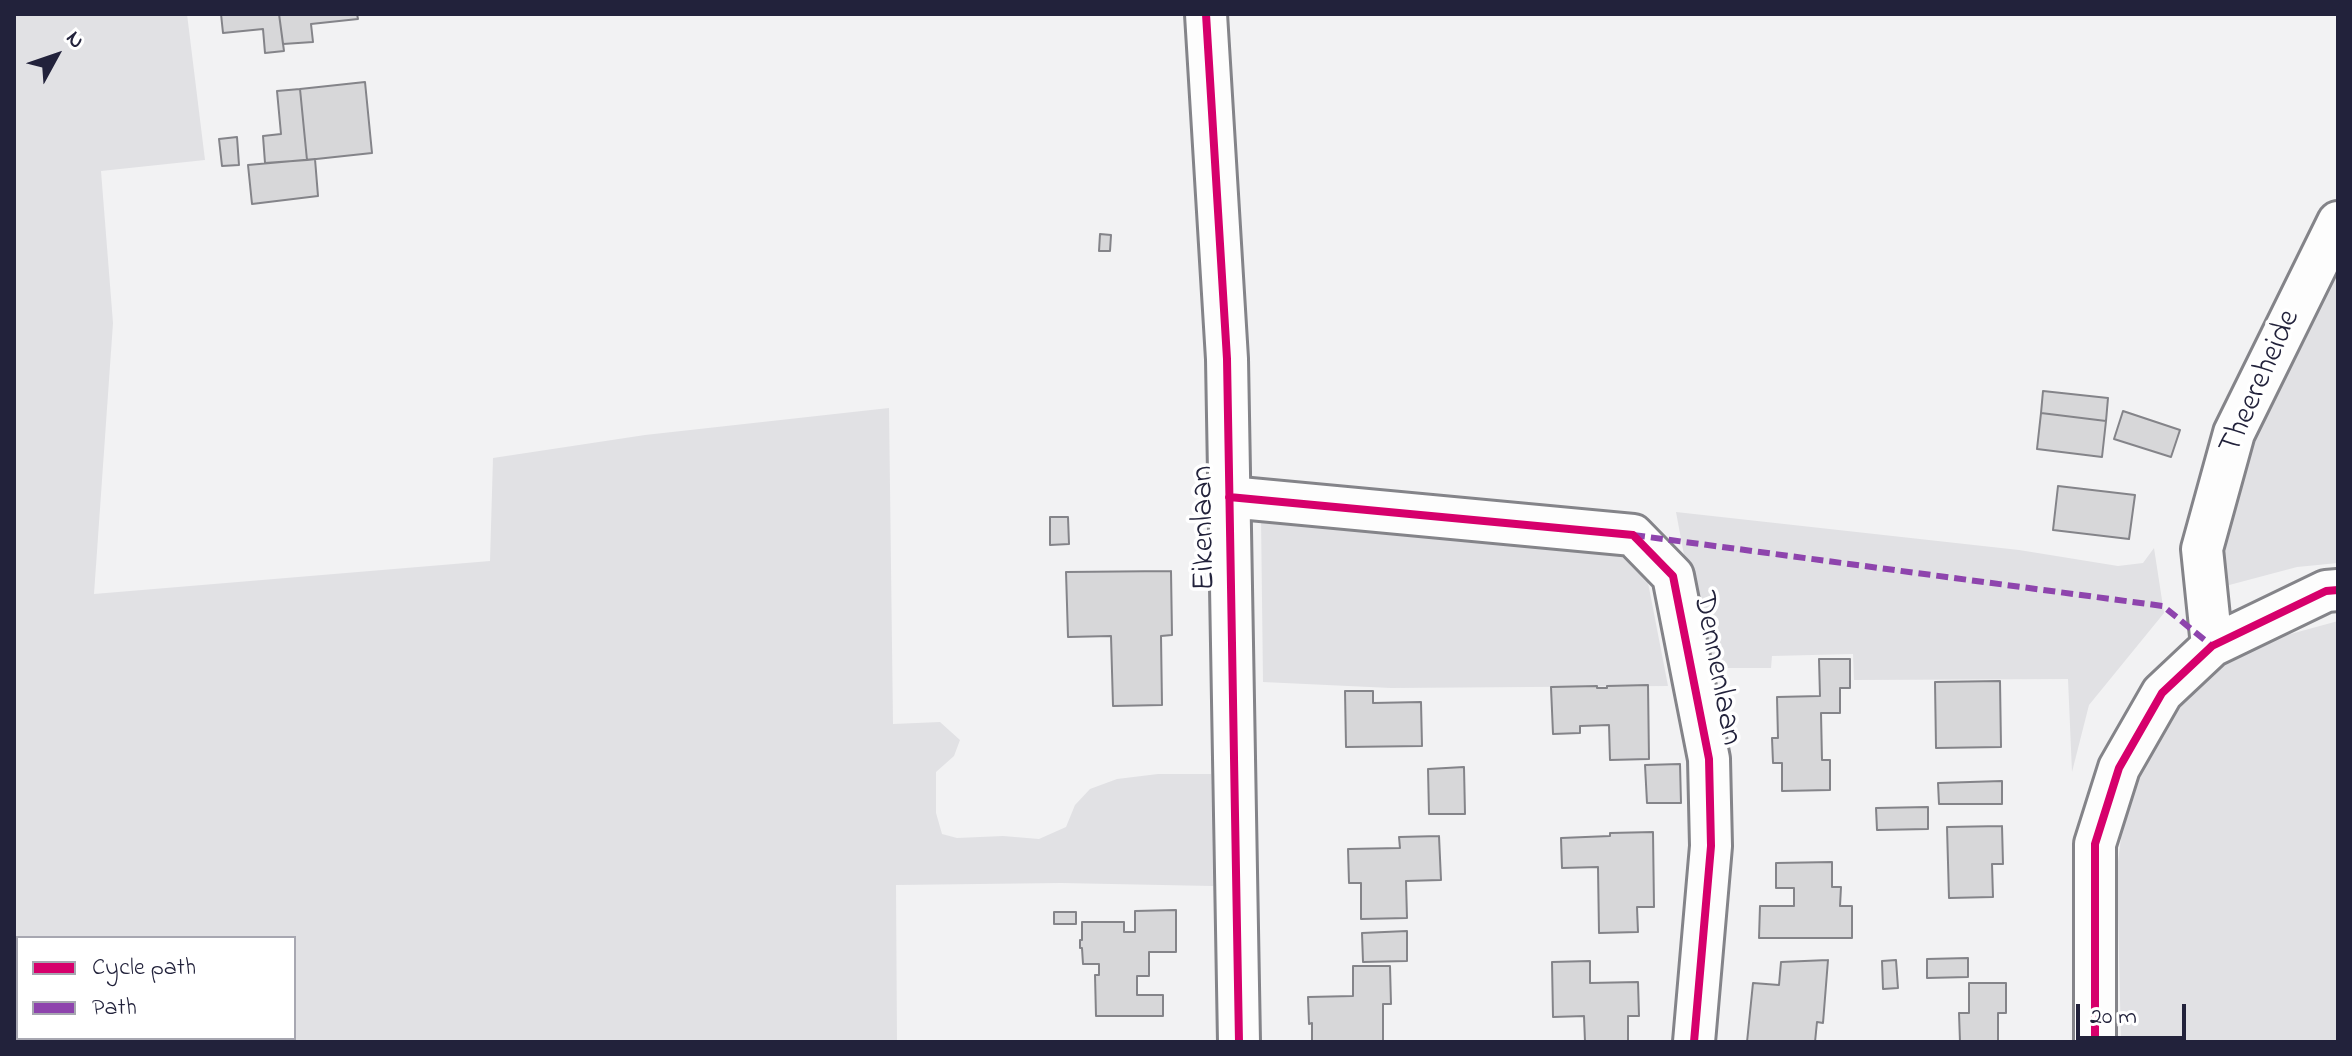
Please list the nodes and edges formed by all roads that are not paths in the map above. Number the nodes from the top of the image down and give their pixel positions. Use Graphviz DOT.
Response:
graph roads {
  1 [pos="1206,14"];
  2 [pos="2338,222"];
  3 [pos="1229,497"];
  4 [pos="2338,590"];
  5 [pos="2212,646"];
  6 [pos="1239,1042"];
  7 [pos="1694,1042"];
  8 [pos="2095,1042"];
  1 -- 3 [label="street, Eikenlaan"];
  2 -- 5 [label="street, Theereheide"];
  3 -- 6 [label="street, Eikenlaan"];
  3 -- 7 [label="street, Dennenlaan"];
  4 -- 5 [label="street"];
  5 -- 8 [label="street"];
}
